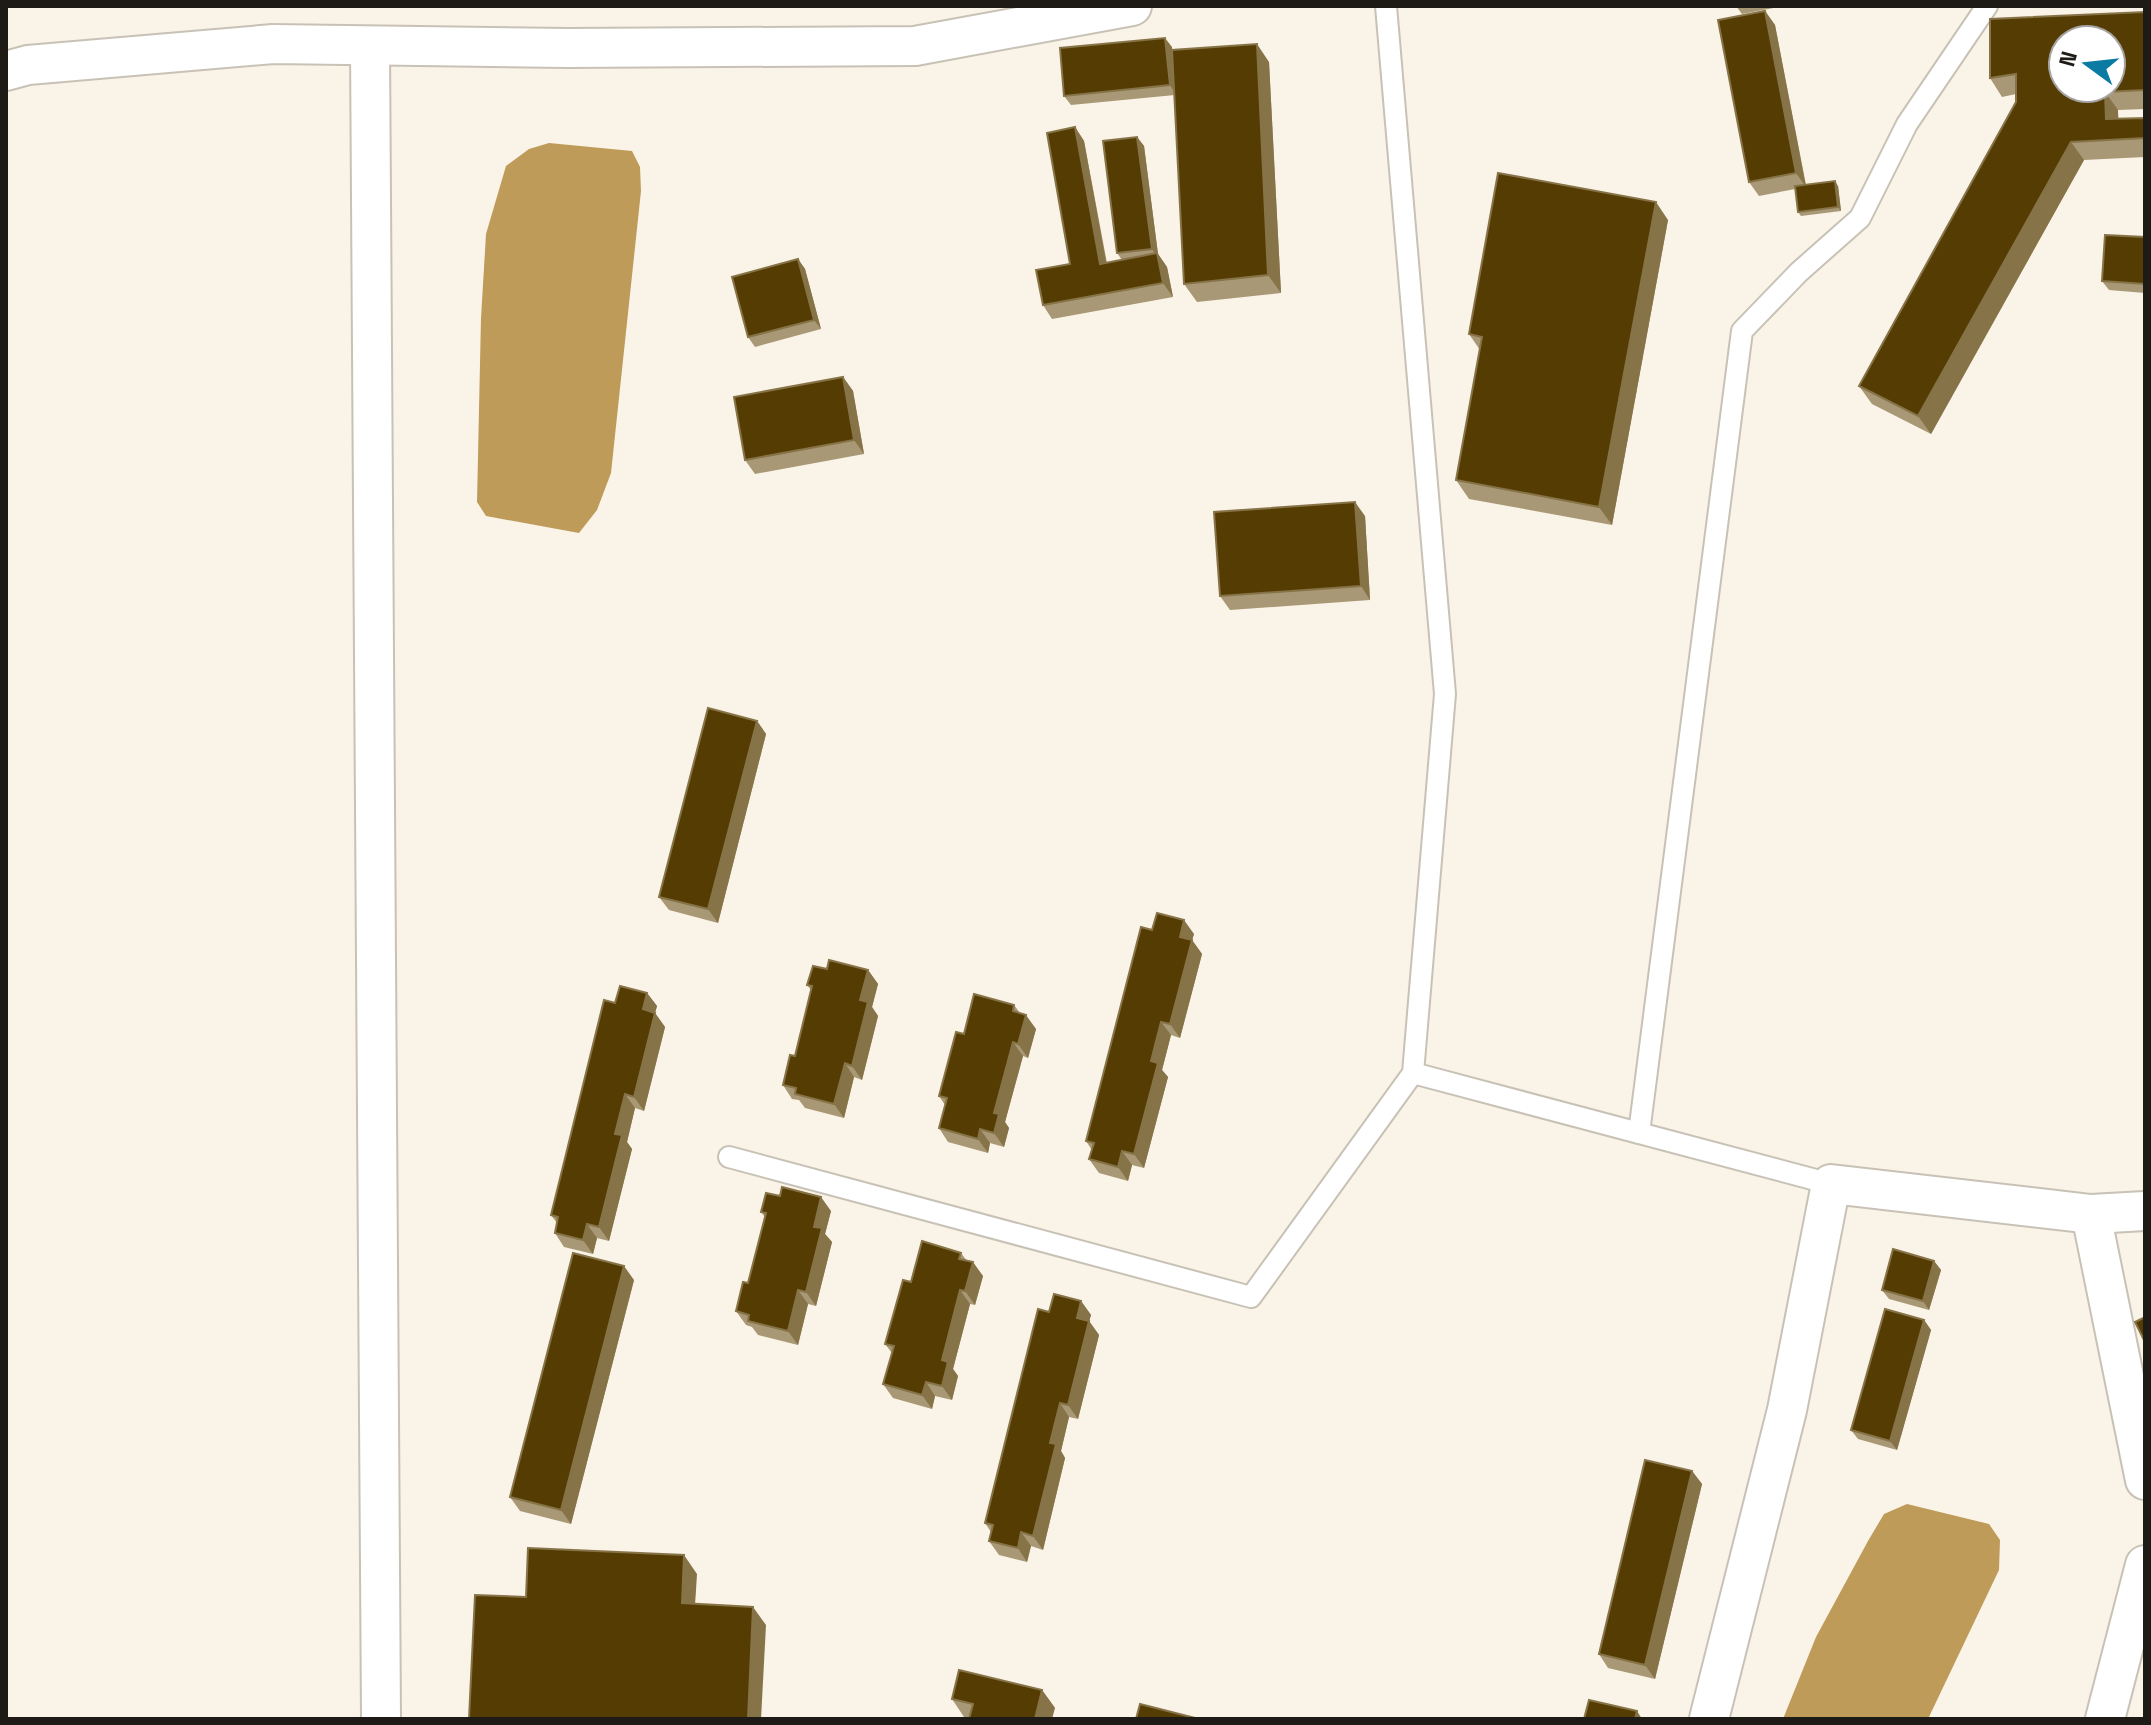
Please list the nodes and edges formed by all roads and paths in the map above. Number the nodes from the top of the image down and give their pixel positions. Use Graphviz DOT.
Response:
graph roads {
  1 [pos="1132,6"];
  2 [pos="1386,6"];
  3 [pos="1987,6"];
  4 [pos="370,46"];
  5 [pos="6,71"];
  6 [pos="1413,1073"];
  7 [pos="1639,1133"];
  8 [pos="729,1157"];
  9 [pos="1831,1184"];
  10 [pos="2145,1211"];
  11 [pos="2091,1214"];
  12 [pos="2145,1480"];
  13 [pos="2145,1565"];
  14 [pos="381,1719"];
  15 [pos="1709,1719"];
  16 [pos="2105,1719"];
  1 -- 4 [label="street"];
  2 -- 6 [label="lane"];
  3 -- 7 [label="lane"];
  4 -- 5 [label="street"];
  4 -- 14 [label="street"];
  6 -- 7 [label="lane"];
  6 -- 8 [label="lane"];
  7 -- 9 [label="lane"];
  9 -- 11 [label="street"];
  9 -- 15 [label="street"];
  10 -- 11 [label="street"];
  11 -- 12 [label="street"];
  13 -- 16 [label="street"];
}
